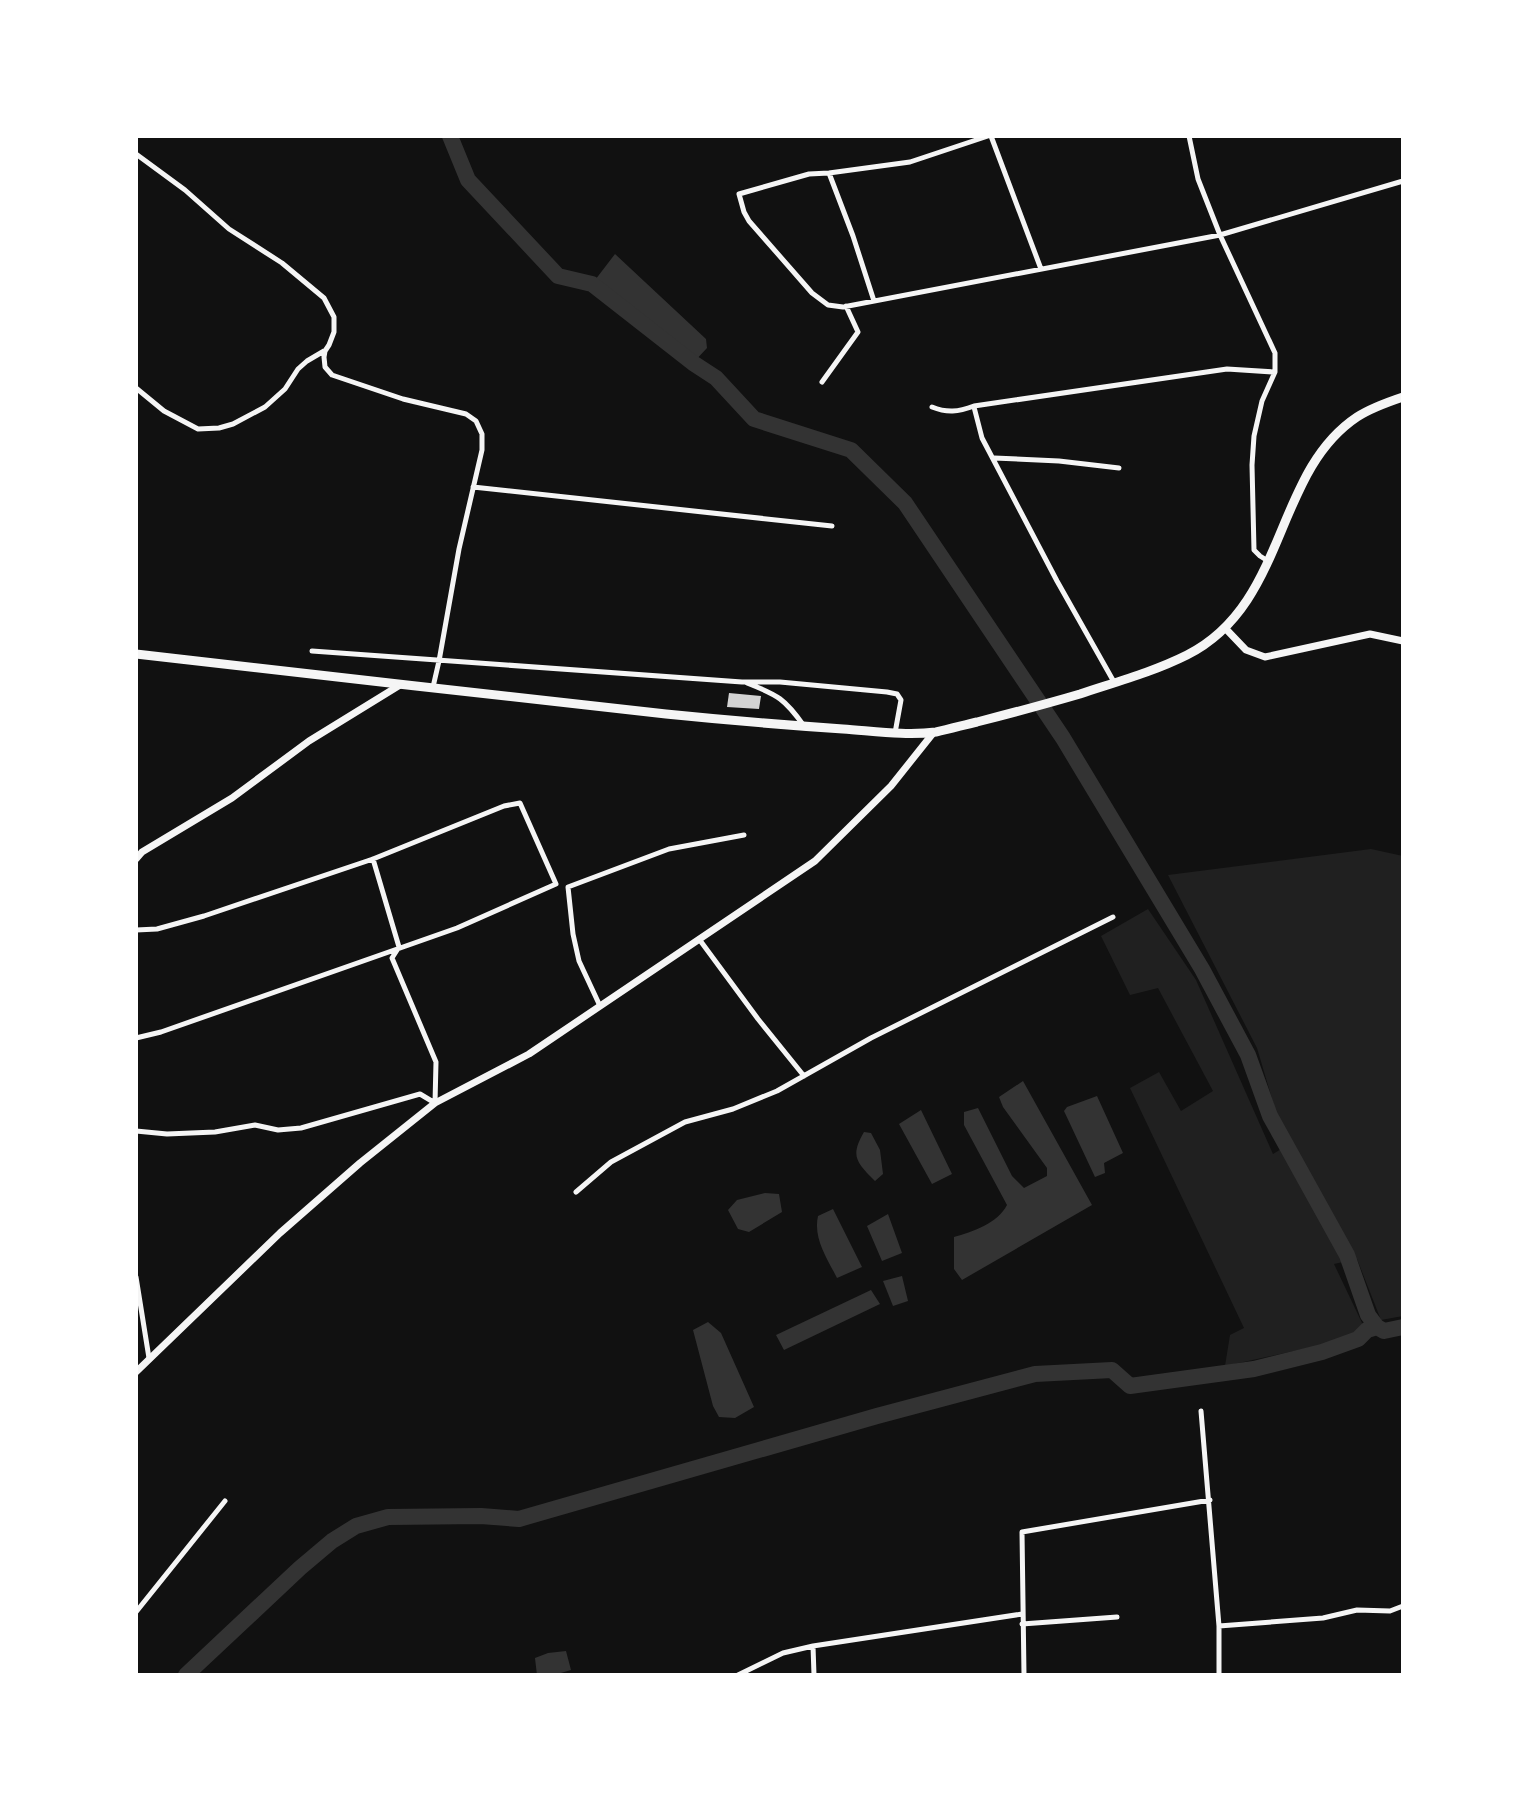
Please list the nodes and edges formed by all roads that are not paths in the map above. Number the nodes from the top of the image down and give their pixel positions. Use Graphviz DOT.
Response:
graph roads {
  1 [pos="989,136"];
  2 [pos="1189,136"];
  3 [pos="136,154"];
  4 [pos="829,173"];
  5 [pos="1403,181"];
  6 [pos="1220,235"];
  7 [pos="1041,269"];
  8 [pos="874,301"];
  9 [pos="846,306"];
  10 [pos="325,351"];
  11 [pos="307,361"];
  12 [pos="325,367"];
  13 [pos="1275,372"];
  14 [pos="822,382"];
  15 [pos="136,388"];
  16 [pos="1403,397"];
  17 [pos="974,406"];
  18 [pos="932,407"];
  19 [pos="993,458"];
  20 [pos="1119,468"];
  21 [pos="473,487"];
  22 [pos="832,526"];
  23 [pos="1269,562"];
  24 [pos="1225,628"];
  25 [pos="1403,641"];
  26 [pos="312,651"];
  27 [pos="136,654"];
  28 [pos="439,661"];
  29 [pos="742,682"];
  30 [pos="1115,683"];
  31 [pos="400,685"];
  32 [pos="433,688"];
  33 [pos="804,726"];
  34 [pos="934,732"];
  35 [pos="895,733"];
  36 [pos="744,835"];
  37 [pos="136,859"];
  38 [pos="373,859"];
  39 [pos="556,884"];
  40 [pos="568,887"];
  41 [pos="1113,917"];
  42 [pos="136,930"];
  43 [pos="699,939"];
  44 [pos="399,947"];
  45 [pos="600,1006"];
  46 [pos="136,1038"];
  47 [pos="804,1076"];
  48 [pos="435,1103"];
  49 [pos="136,1131"];
  50 [pos="576,1192"];
  51 [pos="136,1277"];
  52 [pos="137,1289"];
  53 [pos="149,1358"];
  54 [pos="136,1372"];
  55 [pos="1201,1411"];
  56 [pos="1210,1500"];
  57 [pos="225,1501"];
  58 [pos="1403,1606"];
  59 [pos="136,1612"];
  60 [pos="1022,1614"];
  61 [pos="1117,1617"];
  62 [pos="1022,1624"];
  63 [pos="1219,1626"];
  64 [pos="813,1646"];
  65 [pos="738,1675"];
  66 [pos="814,1675"];
  67 [pos="1024,1675"];
  68 [pos="1219,1675"];
  1 -- 4 [label="street"];
  1 -- 7 [label="street"];
  2 -- 6 [label="street"];
  3 -- 10 [label="street"];
  4 -- 8 [label="street"];
  4 -- 9 [label="street"];
  5 -- 6 [label="street"];
  6 -- 7 [label="street"];
  6 -- 13 [label="street"];
  7 -- 8 [label="street"];
  8 -- 9 [label="street"];
  9 -- 14 [label="street"];
  10 -- 11 [label="street"];
  10 -- 12 [label="street"];
  11 -- 12 [label="street"];
  11 -- 15 [label="street"];
  12 -- 21 [label="street"];
  13 -- 17 [label="street"];
  13 -- 23 [label="street"];
  16 -- 23 [label="highway"];
  17 -- 18 [label="street"];
  17 -- 19 [label="street"];
  19 -- 20 [label="street"];
  19 -- 30 [label="street"];
  21 -- 22 [label="street"];
  21 -- 28 [label="street"];
  23 -- 24 [label="highway"];
  24 -- 25 [label="street"];
  24 -- 30 [label="highway"];
  26 -- 28 [label="street"];
  27 -- 31 [label="highway"];
  28 -- 29 [label="street"];
  28 -- 32 [label="street"];
  29 -- 33 [label="street"];
  29 -- 35 [label="street"];
  30 -- 34 [label="highway"];
  31 -- 32 [label="highway"];
  31 -- 37 [label="street"];
  32 -- 33 [label="highway"];
  33 -- 35 [label="highway"];
  34 -- 35 [label="highway"];
  34 -- 43 [label="street"];
  36 -- 40 [label="street"];
  38 -- 39 [label="street"];
  38 -- 42 [label="street"];
  38 -- 44 [label="street"];
  39 -- 40 [label="street"];
  39 -- 44 [label="street"];
  40 -- 45 [label="street"];
  41 -- 47 [label="street"];
  43 -- 45 [label="street"];
  43 -- 47 [label="street"];
  44 -- 46 [label="street"];
  44 -- 48 [label="street"];
  45 -- 48 [label="street"];
  47 -- 50 [label="street"];
  48 -- 49 [label="street"];
  48 -- 53 [label="street"];
  51 -- 52 [label="street"];
  52 -- 53 [label="street"];
  53 -- 54 [label="street"];
  55 -- 56 [label="street"];
  56 -- 60 [label="street"];
  56 -- 63 [label="street"];
  57 -- 59 [label="street"];
  58 -- 63 [label="street"];
  60 -- 62 [label="street"];
  60 -- 64 [label="street"];
  61 -- 62 [label="street"];
  62 -- 67 [label="street"];
  63 -- 68 [label="street"];
  64 -- 65 [label="street"];
  64 -- 66 [label="street"];
}
